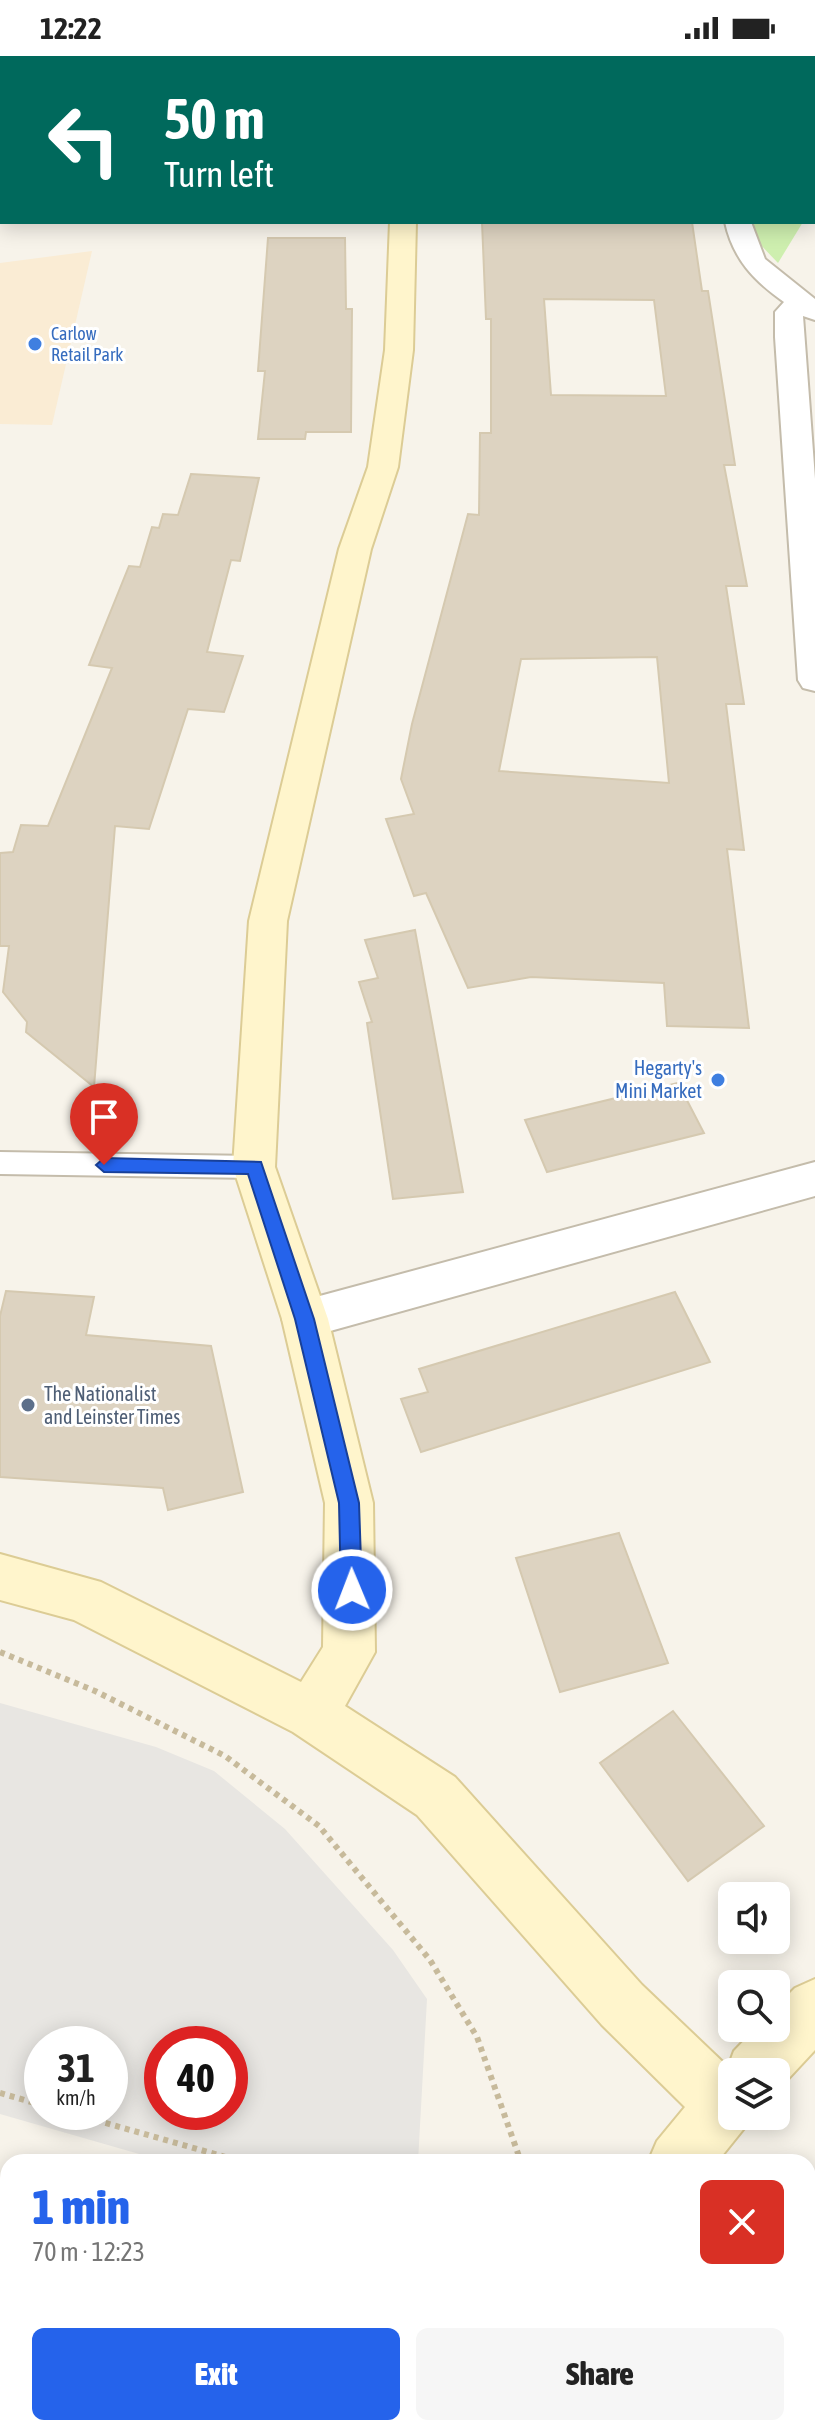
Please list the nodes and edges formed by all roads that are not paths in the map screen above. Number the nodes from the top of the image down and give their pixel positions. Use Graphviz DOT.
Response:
graph roads {
  1 [pos="403,224"];
  2 [pos="738,224"];
  3 [pos="808,307"];
  4 [pos="815,680"];
  5 [pos="0,1163"];
  6 [pos="254,1167"];
  7 [pos="815,1179"];
  8 [pos="305,1319"];
  9 [pos="0,1577"];
  10 [pos="311,1714"];
  11 [pos="815,2008"];
  12 [pos="768,2058"];
  13 [pos="718,2077"];
  14 [pos="718,2114"];
  15 [pos="685,2154"];
  1 -- 6 [label="street"];
  2 -- 3 [label="street"];
  3 -- 4 [label="street"];
  5 -- 6 [label="lane"];
  6 -- 8 [label="street"];
  7 -- 8 [label="street"];
  8 -- 10 [label="street"];
  9 -- 10 [label="street"];
  10 -- 13 [label="street"];
  11 -- 12 [label="street"];
  14 -- 15 [label="street"];
}
